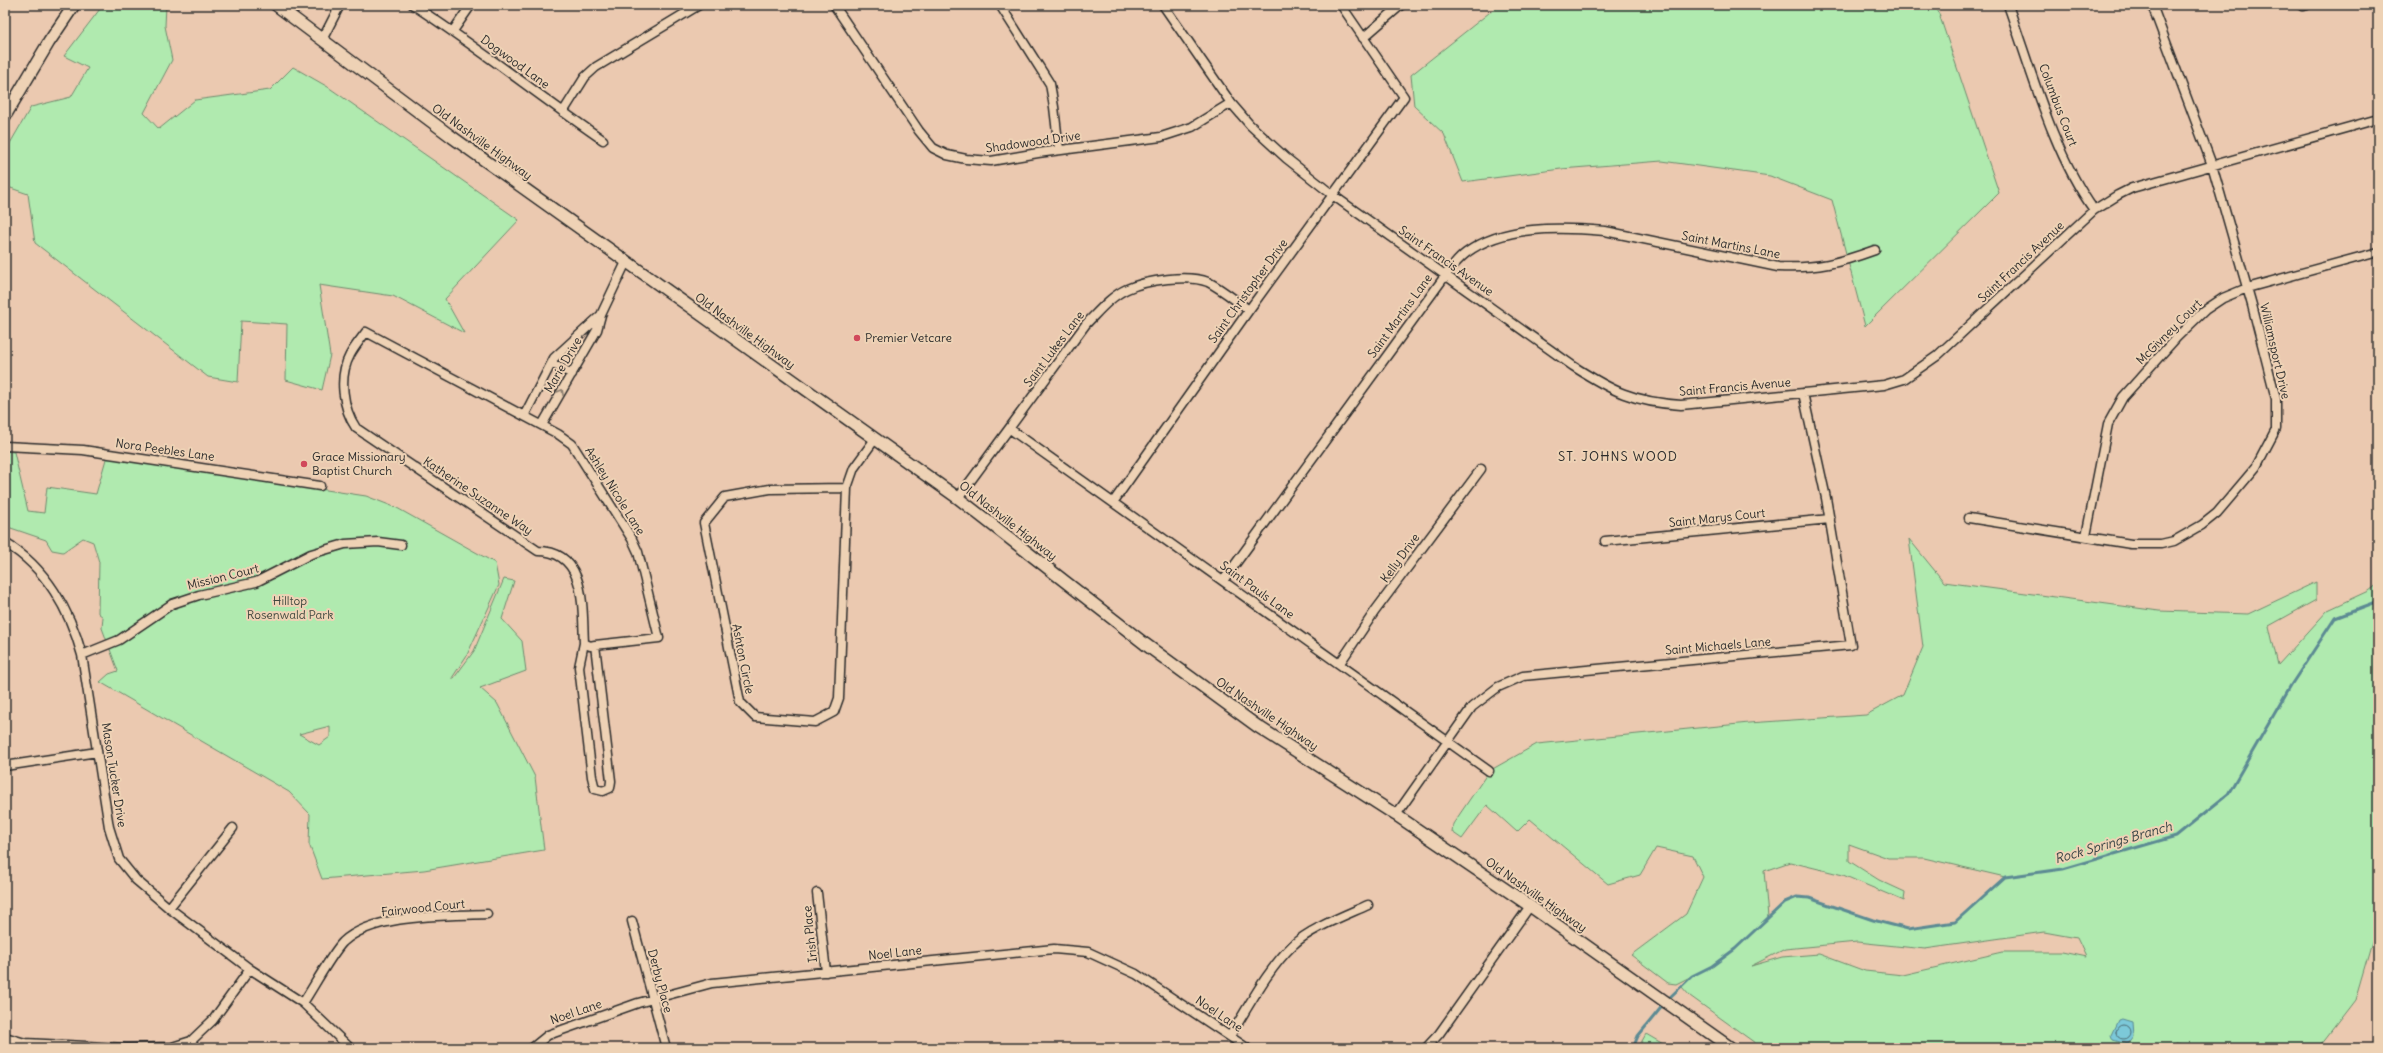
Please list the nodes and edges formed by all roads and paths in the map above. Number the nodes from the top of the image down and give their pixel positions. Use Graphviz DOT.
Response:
graph roads {
  1 [pos="74,5"];
  2 [pos="276,5"];
  3 [pos="340,5"];
  4 [pos="412,5"];
  5 [pos="471,5"];
  6 [pos="699,5"];
  7 [pos="834,5"];
  8 [pos="1000,5"];
  9 [pos="1163,5"];
  10 [pos="1341,5"];
  11 [pos="1401,5"];
  12 [pos="2008,5"];
  13 [pos="2152,5"];
  14 [pos="453,31"];
  15 [pos="1363,38"];
  16 [pos="322,40"];
  17 [pos="1231,103"];
  18 [pos="563,112"];
  19 [pos="5,116"];
  20 [pos="2378,119"];
  21 [pos="603,140"];
  22 [pos="1058,150"];
  23 [pos="2212,165"];
  24 [pos="1334,196"];
  25 [pos="2094,210"];
  26 [pos="1875,250"];
  27 [pos="2378,252"];
  28 [pos="626,262"];
  29 [pos="1445,276"];
  30 [pos="2248,288"];
  31 [pos="1249,310"];
  32 [pos="601,316"];
  33 [pos="378,338"];
  34 [pos="552,363"];
  35 [pos="572,374"];
  36 [pos="1803,393"];
  37 [pos="524,416"];
  38 [pos="542,425"];
  39 [pos="1010,429"];
  40 [pos="875,439"];
  41 [pos="5,446"];
  42 [pos="1481,469"];
  43 [pos="320,486"];
  44 [pos="848,488"];
  45 [pos="958,498"];
  46 [pos="1114,501"];
  47 [pos="1969,518"];
  48 [pos="1830,519"];
  49 [pos="2086,536"];
  50 [pos="1605,541"];
  51 [pos="5,543"];
  52 [pos="401,545"];
  53 [pos="1223,581"];
  54 [pos="584,642"];
  55 [pos="596,645"];
  56 [pos="82,655"];
  57 [pos="1340,664"];
  58 [pos="1448,742"];
  59 [pos="97,752"];
  60 [pos="5,766"];
  61 [pos="1489,771"];
  62 [pos="1396,815"];
  63 [pos="233,828"];
  64 [pos="817,894"];
  65 [pos="1368,905"];
  66 [pos="1530,906"];
  67 [pos="169,908"];
  68 [pos="488,914"];
  69 [pos="632,921"];
  70 [pos="250,969"];
  71 [pos="826,972"];
  72 [pos="652,999"];
  73 [pos="303,1003"];
  74 [pos="5,1036"];
  75 [pos="1230,1036"];
  76 [pos="192,1044"];
  77 [pos="350,1048"];
  78 [pos="532,1048"];
  79 [pos="666,1048"];
  80 [pos="1247,1048"];
  81 [pos="1426,1048"];
  82 [pos="1731,1048"];
  1 -- 19 [label="main road"];
  2 -- 16 [label="main road, Old Nashville Highway"];
  3 -- 16 [label="street"];
  4 -- 14 [label="street, Dogwood Lane"];
  5 -- 14 [label="street"];
  6 -- 18 [label="street"];
  7 -- 22 [label="street, Shadowood Drive"];
  8 -- 22 [label="street"];
  9 -- 17 [label="street, Saint Francis Avenue"];
  10 -- 15 [label="street"];
  11 -- 15 [label="street"];
  12 -- 25 [label="street, Columbus Court"];
  13 -- 23 [label="street, Williamsport Drive"];
  14 -- 18 [label="street, Dogwood Lane"];
  15 -- 24 [label="street, Saint Christopher Drive"];
  16 -- 28 [label="main road, Old Nashville Highway"];
  17 -- 22 [label="street, Shadowood Drive"];
  17 -- 24 [label="street, Saint Francis Avenue"];
  18 -- 21 [label="street, Dogwood Lane"];
  20 -- 23 [label="street, Saint Francis Avenue"];
  23 -- 25 [label="street, Saint Francis Avenue"];
  23 -- 30 [label="street, Williamsport Drive"];
  24 -- 29 [label="street, Saint Francis Avenue"];
  24 -- 31 [label="street, Saint Christopher Drive"];
  25 -- 36 [label="street, Saint Francis Avenue"];
  26 -- 29 [label="street, Saint Martins Lane"];
  27 -- 30 [label="street, McGivney Court"];
  28 -- 32 [label="street, Marie Drive"];
  28 -- 40 [label="main road, Old Nashville Highway"];
  29 -- 36 [label="street, Saint Francis Avenue"];
  29 -- 53 [label="street, Saint Martins Lane"];
  30 -- 49 [label="street, McGivney Court"];
  30 -- 49 [label="street, Williamsport Drive"];
  31 -- 39 [label="street, Saint Lukes Lane"];
  31 -- 46 [label="street, Saint Christopher Drive"];
  32 -- 34 [label="street, Marie Drive"];
  32 -- 35 [label="street, Marie Drive"];
  33 -- 37 [label="street, Ashley Nicole Lane"];
  33 -- 54 [label="street, Katherine Suzanne Way"];
  34 -- 35 [label="street"];
  34 -- 37 [label="street, Marie Drive"];
  38 -- 35 [label="street, Marie Drive, one-way"];
  36 -- 48 [label="street, Saint Michaels Lane"];
  37 -- 38 [label="street, Ashley Nicole Lane"];
  38 -- 55 [label="street, Ashley Nicole Lane"];
  39 -- 45 [label="street, Saint Lukes Lane"];
  39 -- 46 [label="street, Saint Pauls Lane"];
  40 -- 44 [label="street, Ashton Circle"];
  40 -- 45 [label="main road, Old Nashville Highway"];
  41 -- 43 [label="street, Nora Peebles Lane"];
  42 -- 57 [label="street, Kelly Drive"];
  44 -- 44 [label="street, Ashton Circle"];
  45 -- 62 [label="main road, Old Nashville Highway"];
  46 -- 53 [label="street, Saint Pauls Lane"];
  47 -- 49 [label="street, Williamsport Drive"];
  48 -- 50 [label="street, Saint Marys Court"];
  48 -- 58 [label="street, Saint Michaels Lane"];
  51 -- 56 [label="street, Mason Tucker Drive"];
  52 -- 56 [label="street, Mission Court"];
  53 -- 57 [label="street, Saint Pauls Lane"];
  54 -- 55 [label="street"];
  54 -- 55 [label="street"];
  56 -- 59 [label="street, Mason Tucker Drive"];
  57 -- 58 [label="street, Saint Pauls Lane"];
  58 -- 61 [label="street, Saint Pauls Lane"];
  58 -- 62 [label="street, Saint Michaels Lane"];
  59 -- 60 [label="street"];
  59 -- 67 [label="street, Mason Tucker Drive"];
  62 -- 66 [label="main road, Old Nashville Highway"];
  63 -- 67 [label="street"];
  64 -- 71 [label="street, Irish Place"];
  65 -- 75 [label="street"];
  66 -- 81 [label="street"];
  66 -- 82 [label="main road, Old Nashville Highway"];
  67 -- 70 [label="street, Mason Tucker Drive"];
  68 -- 73 [label="street, Fairwood Court"];
  69 -- 72 [label="street, Derby Place"];
  70 -- 73 [label="street, Mason Tucker Drive"];
  70 -- 76 [label="street"];
  71 -- 72 [label="street, Noel Lane"];
  71 -- 75 [label="street, Noel Lane"];
  72 -- 78 [label="street, Noel Lane"];
  72 -- 79 [label="street, Derby Place"];
  73 -- 77 [label="street, Mason Tucker Drive"];
  74 -- 76 [label="street"];
  75 -- 80 [label="street, Noel Lane"];
}
